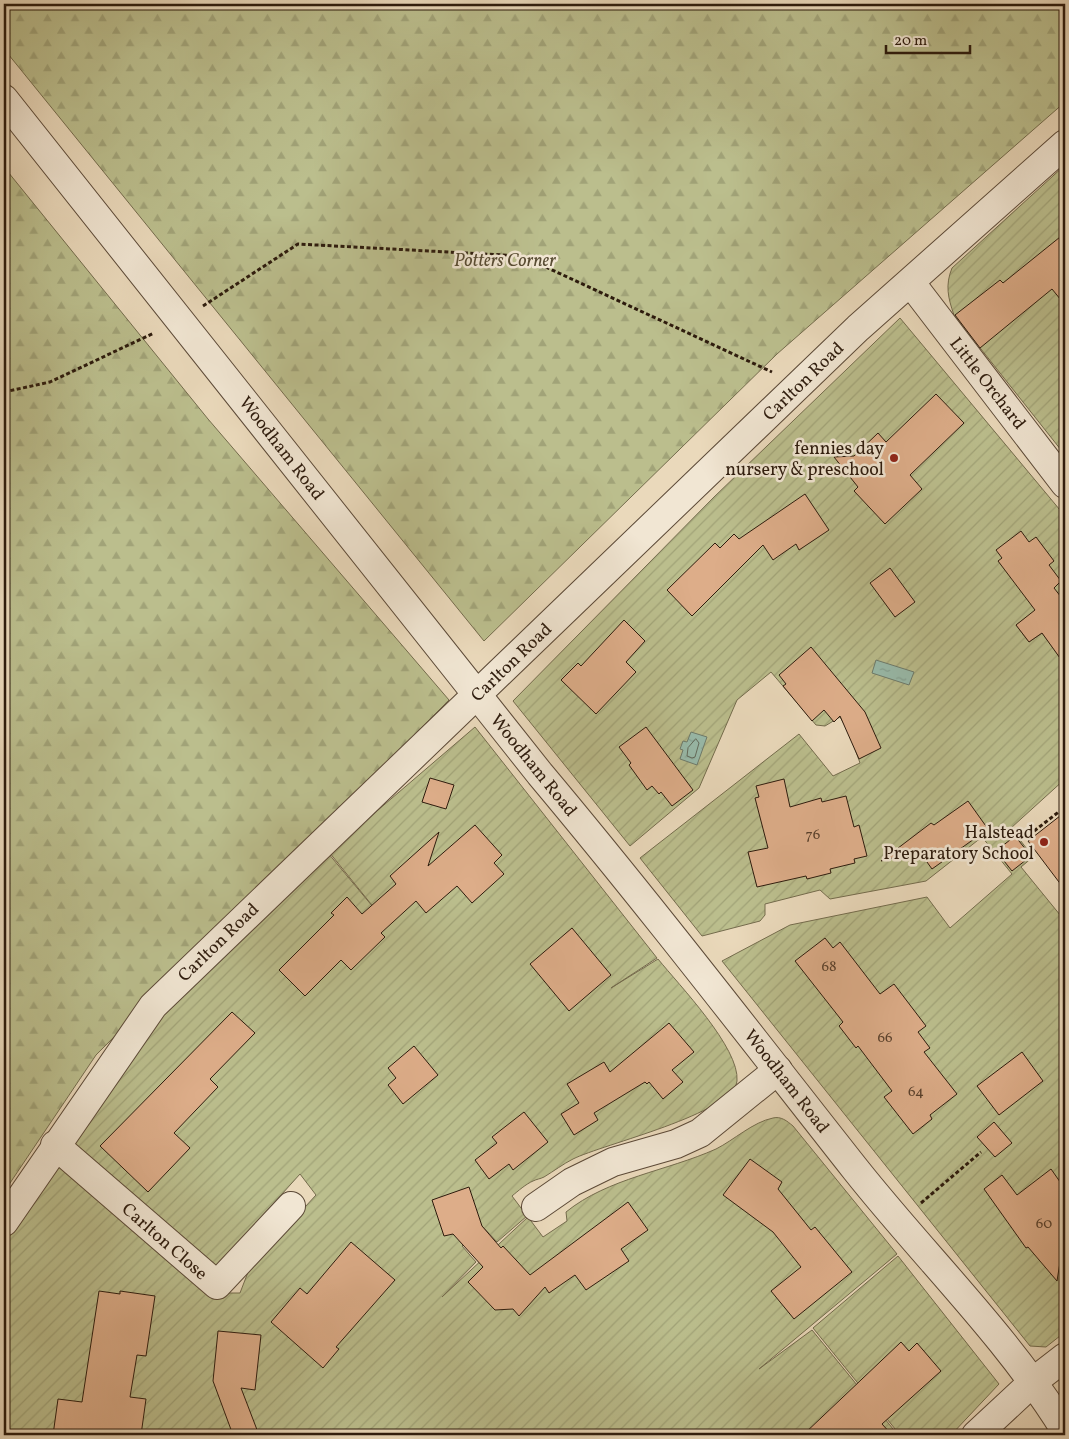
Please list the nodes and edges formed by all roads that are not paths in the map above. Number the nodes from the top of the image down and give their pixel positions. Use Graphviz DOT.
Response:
graph roads {
  1 [pos="4,99"];
  2 [pos="1065,144"];
  3 [pos="911,283"];
  4 [pos="1065,484"];
  5 [pos="477,695"];
  6 [pos="778,1070"];
  7 [pos="54,1145"];
  8 [pos="291,1206"];
  9 [pos="536,1207"];
  10 [pos="4,1222"];
  11 [pos="1065,1357"];
  12 [pos="1034,1381"];
  13 [pos="1065,1430"];
  14 [pos="976,1435"];
  1 -- 5 [label="street, Woodham Road"];
  2 -- 3 [label="street, Carlton Road"];
  3 -- 4 [label="street, Little Orchard"];
  3 -- 5 [label="street, Carlton Road"];
  5 -- 6 [label="street, Woodham Road"];
  5 -- 7 [label="street, Carlton Road"];
  6 -- 9 [label="street"];
  6 -- 12 [label="street, Woodham Road"];
  7 -- 8 [label="street, Carlton Close"];
  7 -- 10 [label="street, Carlton Road"];
  11 -- 12 [label="street"];
  12 -- 13 [label="street, Woodham Road"];
  12 -- 14 [label="street"];
}
